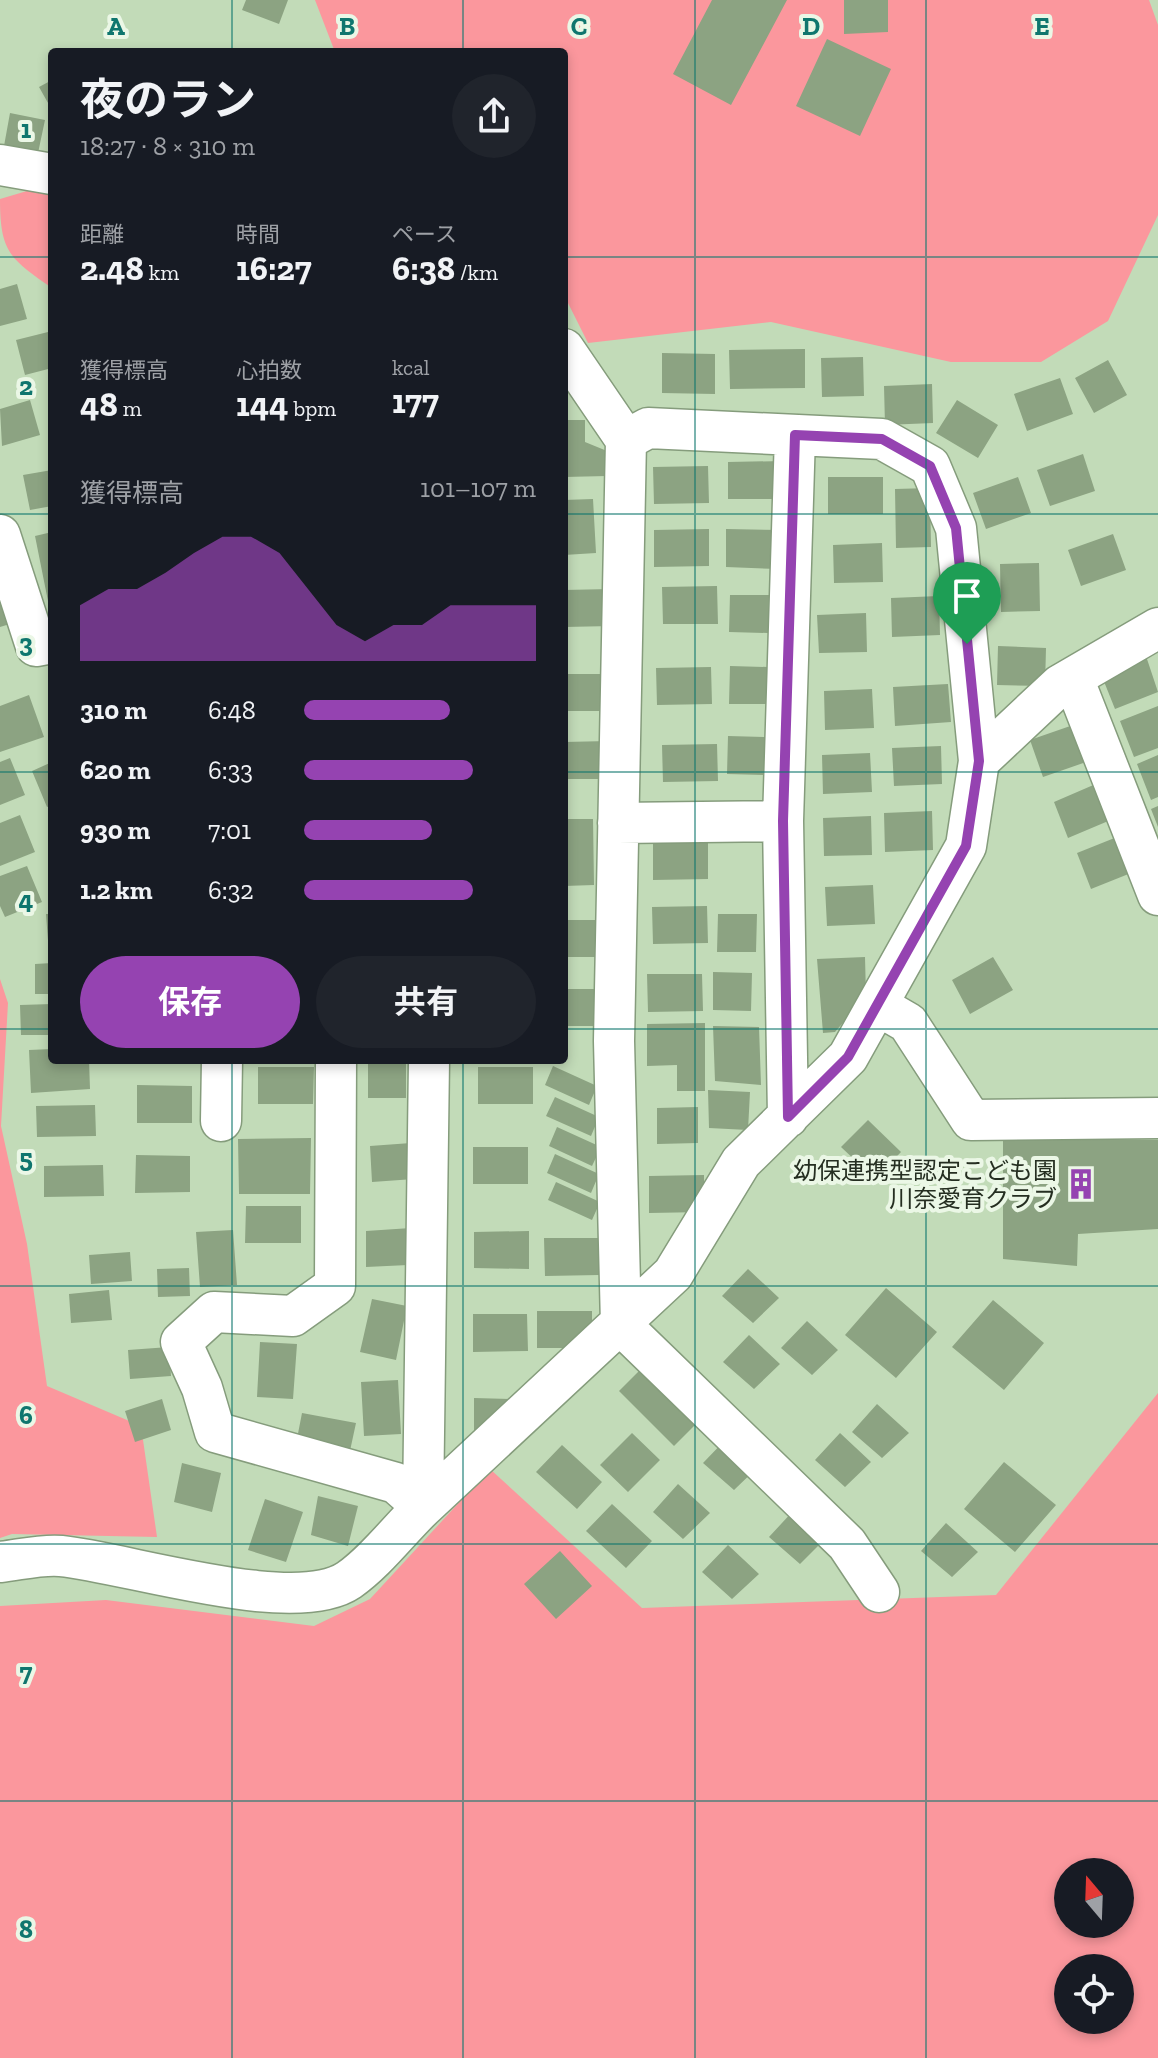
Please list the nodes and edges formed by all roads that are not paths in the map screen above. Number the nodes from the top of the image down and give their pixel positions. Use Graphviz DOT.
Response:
graph roads {
  1 [pos="0,165"];
  2 [pos="48,173"];
  3 [pos="568,355"];
  4 [pos="795,435"];
  5 [pos="626,440"];
  6 [pos="0,535"];
  7 [pos="1158,628"];
  8 [pos="48,644"];
  9 [pos="1073,678"];
  10 [pos="979,761"];
  11 [pos="783,821"];
  12 [pos="618,823"];
  13 [pos="1158,895"];
  14 [pos="877,1005"];
  15 [pos="222,1064"];
  16 [pos="336,1064"];
  17 [pos="429,1064"];
  18 [pos="788,1117"];
  19 [pos="1158,1118"];
  20 [pos="221,1121"];
  21 [pos="621,1325"];
  22 [pos="423,1507"];
  23 [pos="0,1562"];
  24 [pos="879,1592"];
  1 -- 2 [label="street"];
  3 -- 5 [label="street"];
  4 -- 5 [label="street"];
  4 -- 10 [label="street"];
  4 -- 11 [label="street"];
  5 -- 12 [label="street"];
  6 -- 8 [label="street"];
  7 -- 9 [label="street"];
  9 -- 10 [label="street"];
  9 -- 13 [label="street"];
  10 -- 14 [label="street"];
  11 -- 12 [label="street"];
  11 -- 18 [label="street"];
  12 -- 21 [label="street"];
  14 -- 18 [label="street"];
  14 -- 19 [label="street"];
  15 -- 20 [label="street"];
  16 -- 22 [label="street"];
  17 -- 22 [label="street"];
  18 -- 21 [label="street"];
  21 -- 22 [label="street"];
  21 -- 24 [label="street"];
  22 -- 23 [label="street"];
}
